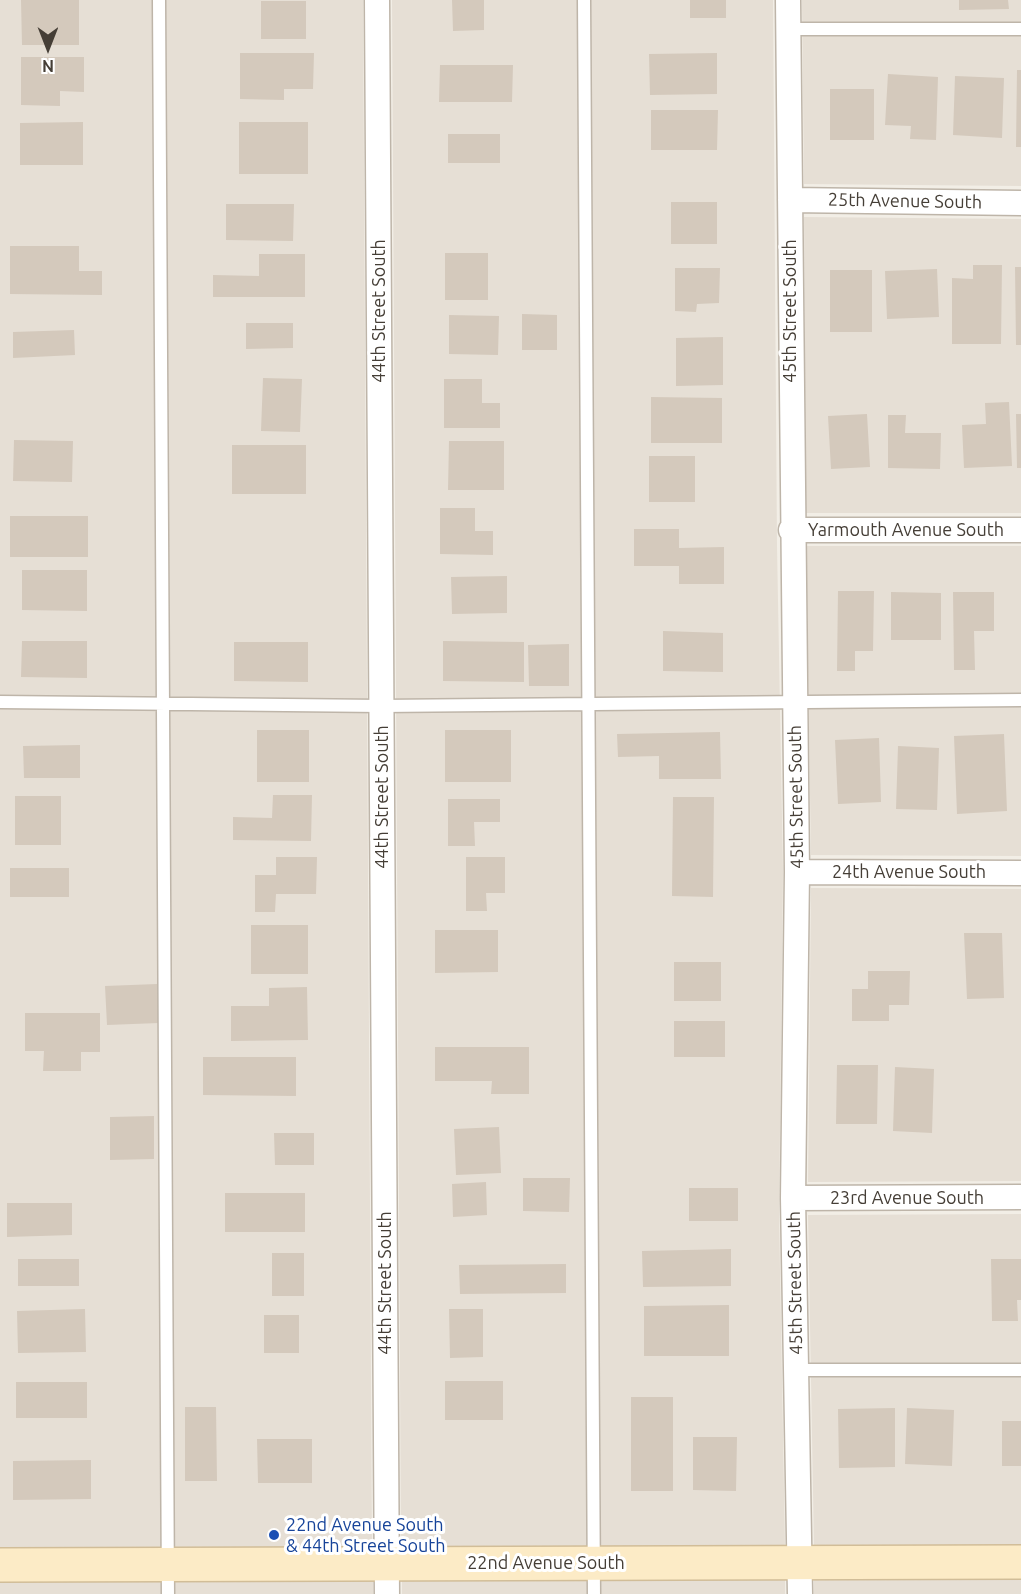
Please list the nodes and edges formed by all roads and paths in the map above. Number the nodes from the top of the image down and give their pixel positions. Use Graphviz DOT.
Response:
graph roads {
  1 [pos="159,0"];
  2 [pos="377,0"];
  3 [pos="584,0"];
  4 [pos="788,0"];
  5 [pos="788,29"];
  6 [pos="1021,29"];
  7 [pos="790,200"];
  8 [pos="1021,202"];
  9 [pos="791,530"];
  10 [pos="1021,530"];
  11 [pos="1021,699"];
  12 [pos="794,700"];
  13 [pos="0,702"];
  14 [pos="163,703"];
  15 [pos="588,703"];
  16 [pos="381,706"];
  17 [pos="797,872"];
  18 [pos="1021,873"];
  19 [pos="1021,1197"];
  20 [pos="794,1198"];
  21 [pos="1021,1370"];
  22 [pos="796,1371"];
  23 [pos="1021,1562"];
  24 [pos="0,1565"];
  25 [pos="594,1578"];
  26 [pos="800,1578"];
  27 [pos="167,1579"];
  28 [pos="387,1579"];
  1 -- 14 [label="lane"];
  2 -- 16 [label="street, 44th Street South"];
  3 -- 15 [label="lane"];
  4 -- 5 [label="street, 45th Street South"];
  5 -- 6 [label="lane"];
  5 -- 7 [label="street, 45th Street South"];
  7 -- 8 [label="street, 25th Avenue South"];
  7 -- 9 [label="street, 45th Street South"];
  9 -- 10 [label="street, Yarmouth Avenue South"];
  9 -- 12 [label="street, 45th Street South"];
  11 -- 12 [label="lane"];
  12 -- 15 [label="lane"];
  12 -- 17 [label="street, 45th Street South"];
  13 -- 14 [label="lane"];
  14 -- 16 [label="lane"];
  14 -- 27 [label="lane"];
  15 -- 16 [label="lane"];
  15 -- 25 [label="lane"];
  16 -- 28 [label="street, 44th Street South"];
  17 -- 18 [label="street, 24th Avenue South"];
  17 -- 20 [label="street, 45th Street South"];
  19 -- 20 [label="street, 23rd Avenue South"];
  20 -- 22 [label="street, 45th Street South"];
  21 -- 22 [label="lane"];
  22 -- 26 [label="street, 45th Street South"];
  23 -- 26 [label="main road, 22nd Avenue South"];
  24 -- 27 [label="main road, 22nd Avenue South"];
  25 -- 26 [label="main road, 22nd Avenue South"];
  25 -- 28 [label="main road, 22nd Avenue South"];
  27 -- 28 [label="main road, 22nd Avenue South"];
}
